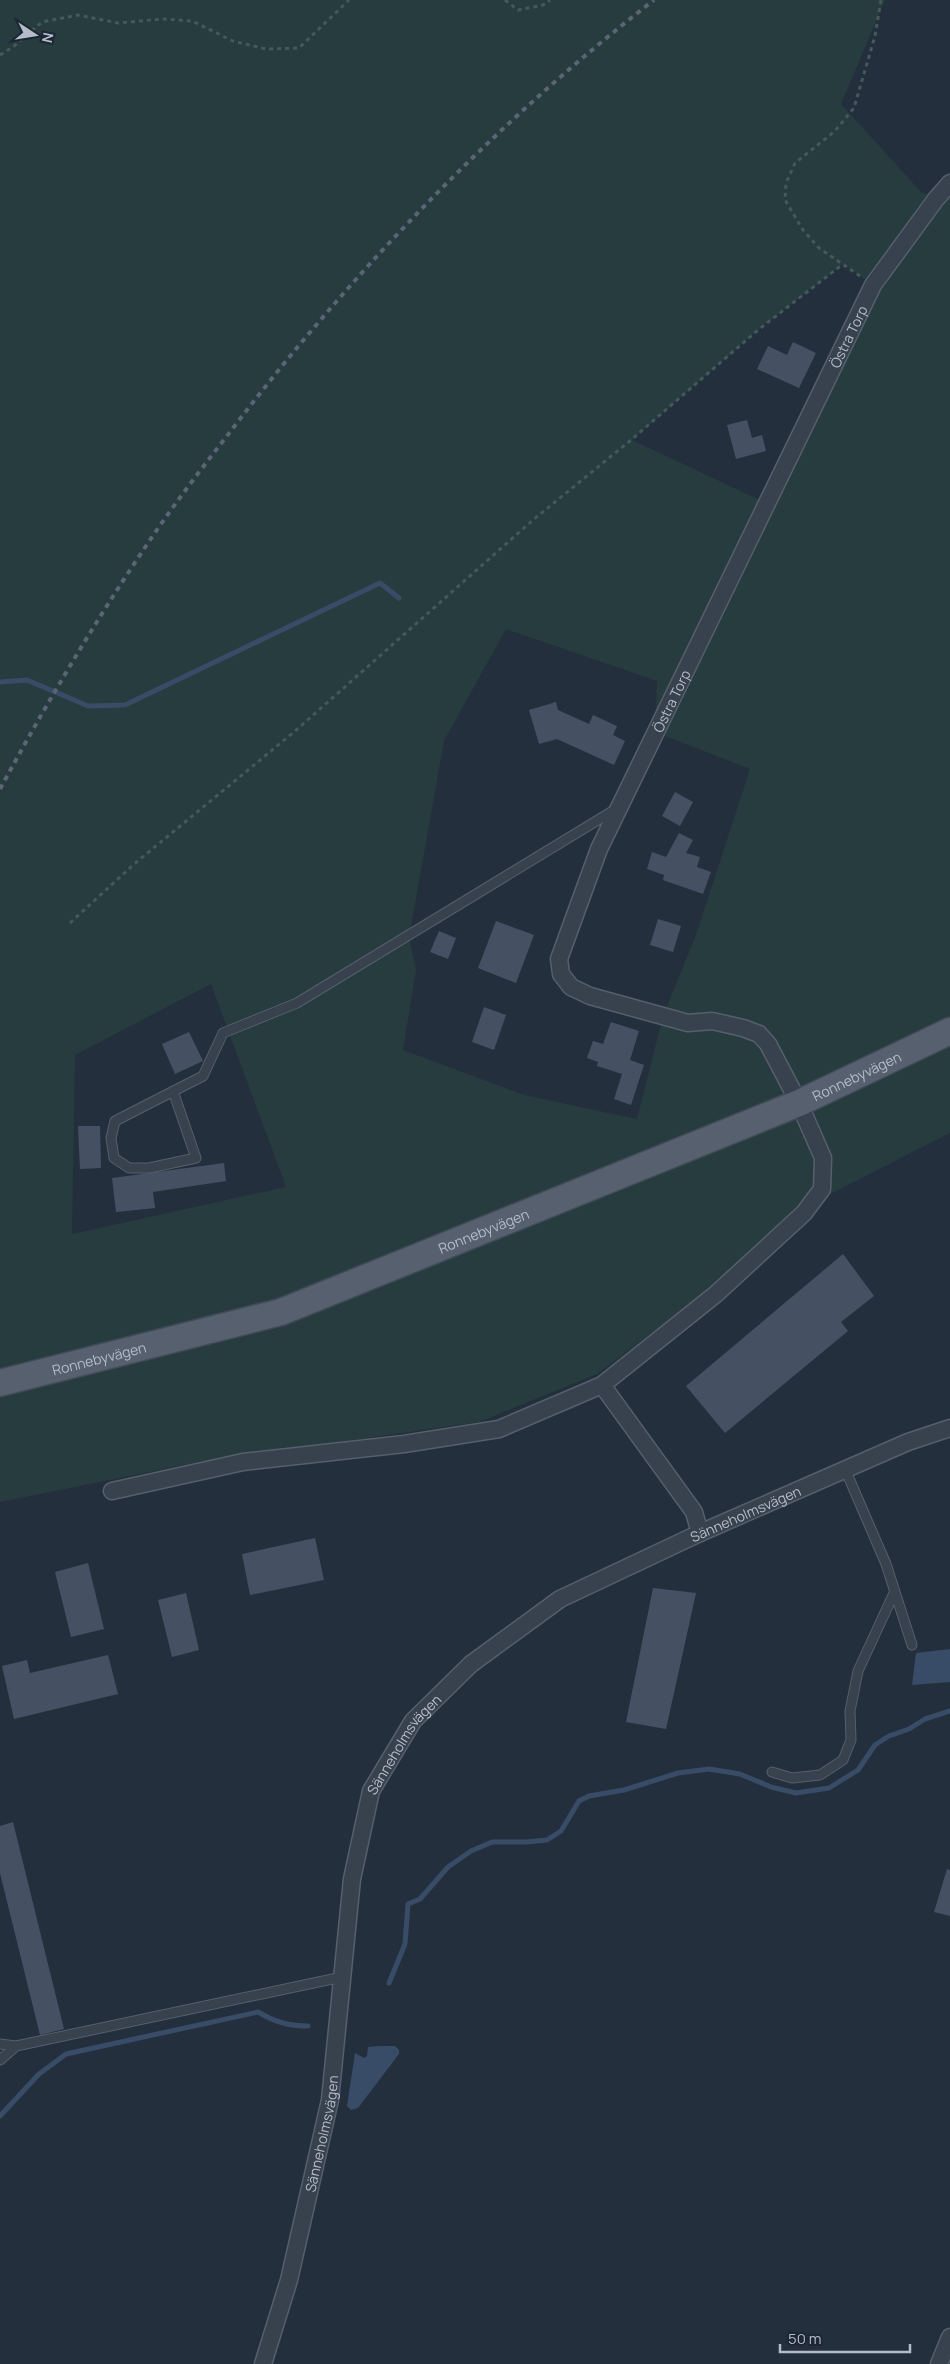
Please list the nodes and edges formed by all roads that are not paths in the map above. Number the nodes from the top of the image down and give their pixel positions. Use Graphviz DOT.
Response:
graph roads {
  1 [pos="950,183"];
  2 [pos="621,806"];
  3 [pos="950,1031"];
  4 [pos="173,1091"];
  5 [pos="799,1103"];
  6 [pos="0,1383"];
  7 [pos="602,1385"];
  8 [pos="950,1428"];
  9 [pos="845,1469"];
  10 [pos="112,1491"];
  11 [pos="700,1534"];
  12 [pos="894,1593"];
  13 [pos="912,1645"];
  14 [pos="772,1772"];
  15 [pos="342,1977"];
  16 [pos="0,2044"];
  17 [pos="16,2046"];
  18 [pos="0,2060"];
  19 [pos="950,2337"];
  20 [pos="263,2364"];
  21 [pos="939,2364"];
  1 -- 2 [label="street, Östra Torp"];
  2 -- 4 [label="lane"];
  2 -- 5 [label="street, Östra Torp"];
  3 -- 5 [label="main road, Ronnebyvägen"];
  4 -- 4 [label="lane"];
  5 -- 6 [label="main road, Ronnebyvägen"];
  5 -- 7 [label="street, Östra Torp"];
  7 -- 10 [label="street, Östra Torp"];
  7 -- 11 [label="street"];
  8 -- 9 [label="street, Sänneholmsvägen"];
  9 -- 11 [label="street, Sänneholmsvägen"];
  9 -- 12 [label="lane"];
  11 -- 15 [label="street, Sänneholmsvägen"];
  12 -- 13 [label="lane"];
  12 -- 14 [label="lane"];
  15 -- 17 [label="lane"];
  15 -- 20 [label="street, Sänneholmsvägen"];
  16 -- 17 [label="lane"];
  17 -- 18 [label="lane"];
  19 -- 21 [label="street"];
}
